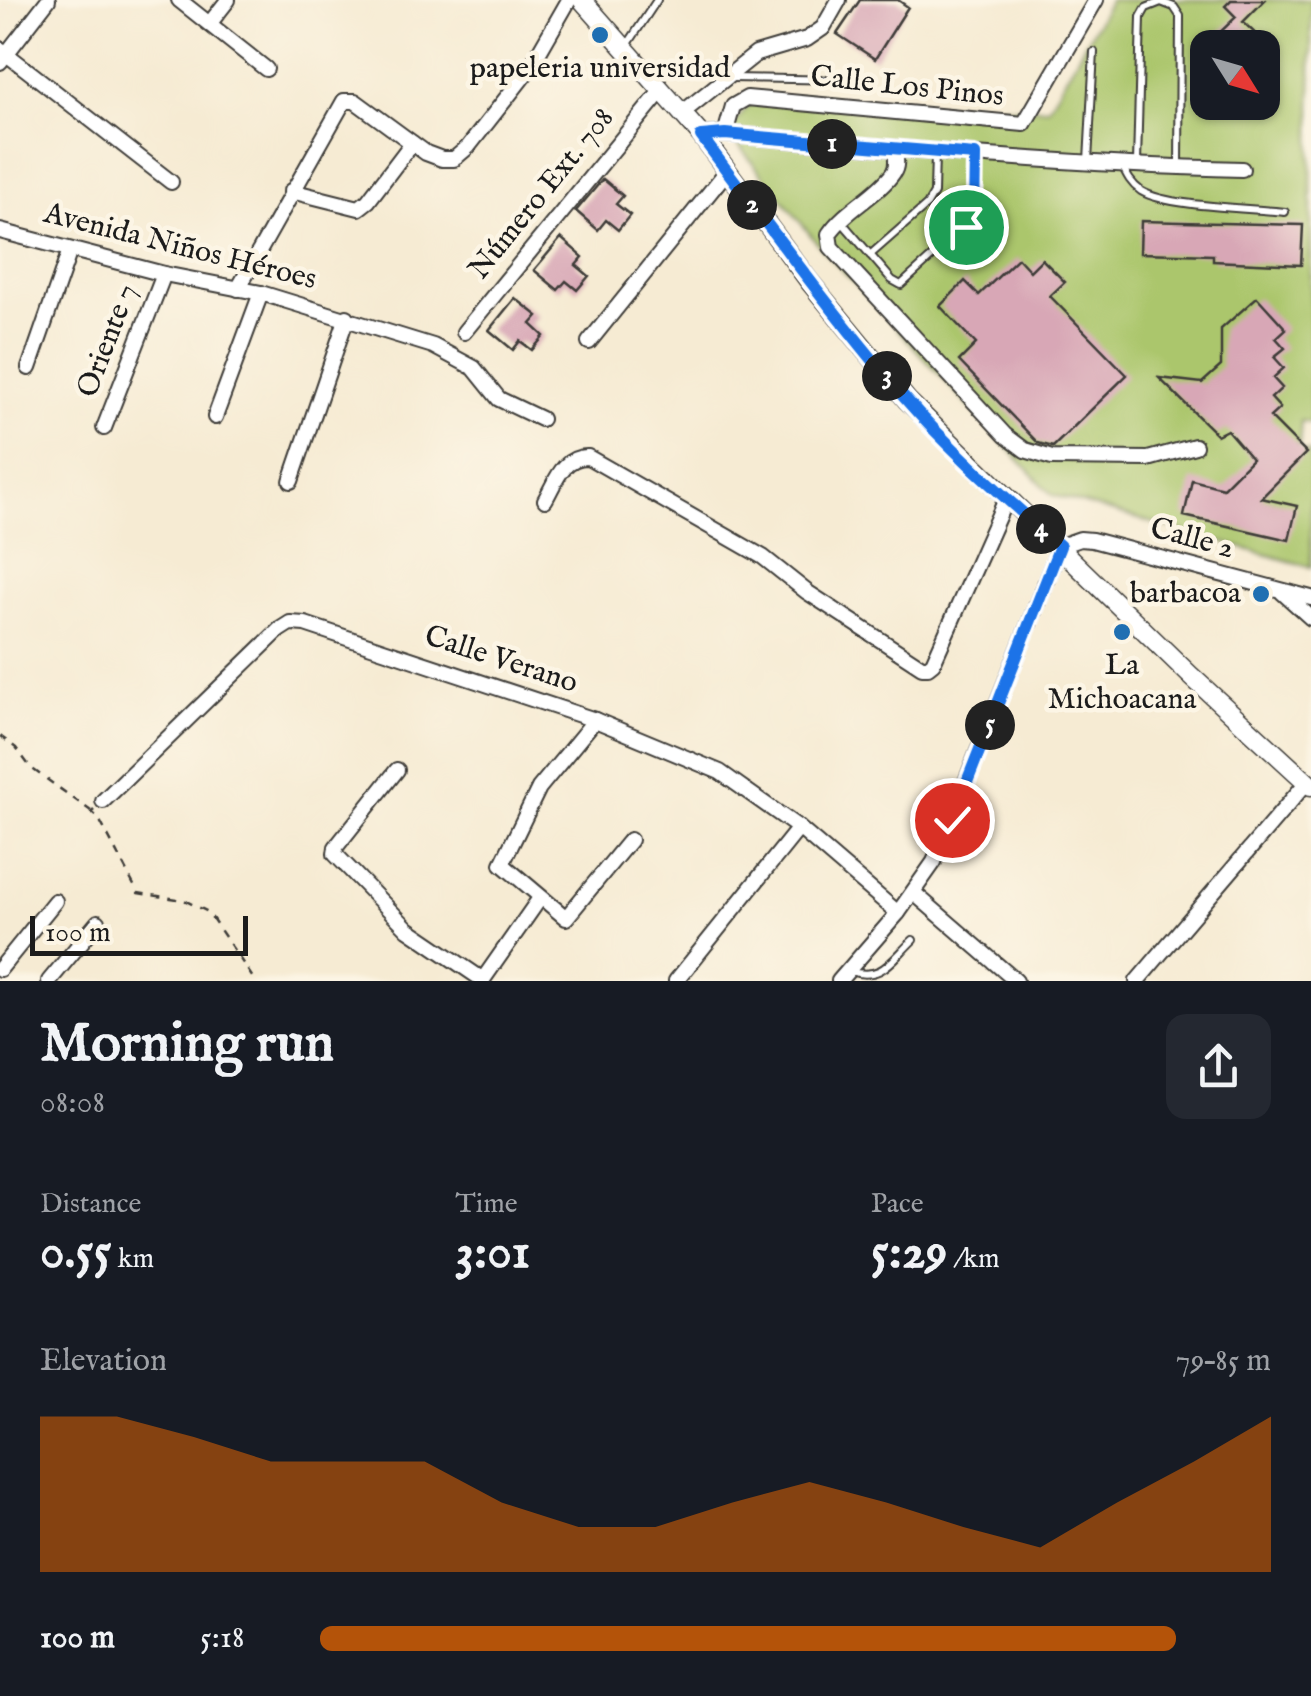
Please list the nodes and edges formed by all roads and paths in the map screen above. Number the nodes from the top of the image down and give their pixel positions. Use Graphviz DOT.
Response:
graph roads {
  1 [pos="48,0"];
  2 [pos="180,0"];
  3 [pos="228,0"];
  4 [pos="568,0"];
  5 [pos="582,0"];
  6 [pos="657,0"];
  7 [pos="839,0"];
  8 [pos="1096,0"];
  9 [pos="210,24"];
  10 [pos="625,48"];
  11 [pos="1094,52"];
  12 [pos="2,55"];
  13 [pos="266,69"];
  14 [pos="730,78"];
  15 [pos="844,80"];
  16 [pos="662,90"];
  17 [pos="682,113"];
  18 [pos="725,134"];
  19 [pos="701,136"];
  20 [pos="412,143"];
  21 [pos="895,150"];
  22 [pos="935,153"];
  23 [pos="975,155"];
  24 [pos="1088,162"];
  25 [pos="1129,165"];
  26 [pos="1179,168"];
  27 [pos="1242,169"];
  28 [pos="727,171"];
  29 [pos="171,182"];
  30 [pos="292,191"];
  31 [pos="1285,212"];
  32 [pos="839,219"];
  33 [pos="0,231"];
  34 [pos="70,250"];
  35 [pos="870,255"];
  36 [pos="164,274"];
  37 [pos="238,289"];
  38 [pos="261,294"];
  39 [pos="346,318"];
  40 [pos="464,332"];
  41 [pos="589,342"];
  42 [pos="28,368"];
  43 [pos="216,417"];
  44 [pos="541,419"];
  45 [pos="104,428"];
  46 [pos="1195,446"];
  47 [pos="291,482"];
  48 [pos="1006,499"];
  49 [pos="544,500"];
  50 [pos="1060,546"];
  51 [pos="1280,591"];
  52 [pos="1311,598"];
  53 [pos="1311,618"];
  54 [pos="595,720"];
  55 [pos="0,736"];
  56 [pos="397,770"];
  57 [pos="1309,784"];
  58 [pos="97,807"];
  59 [pos="799,828"];
  60 [pos="630,840"];
  61 [pos="914,893"];
  62 [pos="540,898"];
  63 [pos="55,900"];
  64 [pos="898,913"];
  65 [pos="98,922"];
  66 [pos="913,940"];
  67 [pos="0,969"];
  68 [pos="843,976"];
  69 [pos="483,980"];
  70 [pos="50,981"];
  71 [pos="255,981"];
  72 [pos="676,981"];
  73 [pos="1016,981"];
  74 [pos="1137,981"];
  1 -- 12 [label="street"];
  2 -- 9 [label="street"];
  3 -- 9 [label="street"];
  4 -- 20 [label="street"];
  5 -- 10 [label="street"];
  6 -- 10 [label="lane"];
  7 -- 14 [label="street"];
  8 -- 18 [label="street, Calle Los Pinos"];
  9 -- 13 [label="street"];
  10 -- 16 [label="street"];
  11 -- 24 [label="lane"];
  12 -- 29 [label="street"];
  14 -- 15 [label="lane"];
  14 -- 17 [label="street"];
  16 -- 17 [label="street"];
  16 -- 40 [label="street, Número Ext. 708"];
  17 -- 19 [label="street"];
  18 -- 19 [label="street"];
  18 -- 21 [label="street"];
  19 -- 28 [label="street"];
  20 -- 30 [label="street"];
  20 -- 30 [label="street"];
  21 -- 22 [label="street"];
  21 -- 32 [label="street"];
  22 -- 23 [label="street"];
  22 -- 35 [label="lane"];
  23 -- 24 [label="street"];
  23 -- 35 [label="lane"];
  24 -- 25 [label="street"];
  25 -- 26 [label="street"];
  25 -- 26 [label="lane"];
  25 -- 31 [label="lane"];
  26 -- 27 [label="street"];
  28 -- 41 [label="street"];
  28 -- 48 [label="street"];
  30 -- 37 [label="street"];
  32 -- 35 [label="lane"];
  32 -- 46 [label="street"];
  33 -- 34 [label="street, Avenida Niños Héroes"];
  34 -- 36 [label="street, Avenida Niños Héroes"];
  34 -- 42 [label="street"];
  36 -- 37 [label="street, Avenida Niños Héroes"];
  36 -- 45 [label="street, Oriente 7"];
  37 -- 38 [label="street, Avenida Niños Héroes"];
  38 -- 39 [label="street, Avenida Niños Héroes"];
  38 -- 43 [label="street"];
  39 -- 44 [label="street, Avenida Niños Héroes"];
  39 -- 47 [label="street"];
  48 -- 49 [label="street"];
  48 -- 50 [label="street"];
  50 -- 51 [label="street, Calle 2"];
  50 -- 57 [label="street"];
  50 -- 61 [label="street"];
  51 -- 52 [label="street, Calle 2"];
  51 -- 53 [label="street"];
  54 -- 58 [label="street, Calle Verano"];
  54 -- 59 [label="street, Calle Verano"];
  54 -- 62 [label="street"];
  55 -- 58 [label="path"];
  56 -- 69 [label="street"];
  57 -- 74 [label="street"];
  58 -- 71 [label="path"];
  59 -- 64 [label="street, Calle Verano"];
  59 -- 72 [label="street"];
  60 -- 62 [label="street"];
  61 -- 64 [label="street"];
  61 -- 73 [label="street"];
  62 -- 69 [label="street"];
  63 -- 67 [label="street"];
  64 -- 68 [label="street"];
  65 -- 70 [label="street"];
  66 -- 68 [label="lane"];
}
